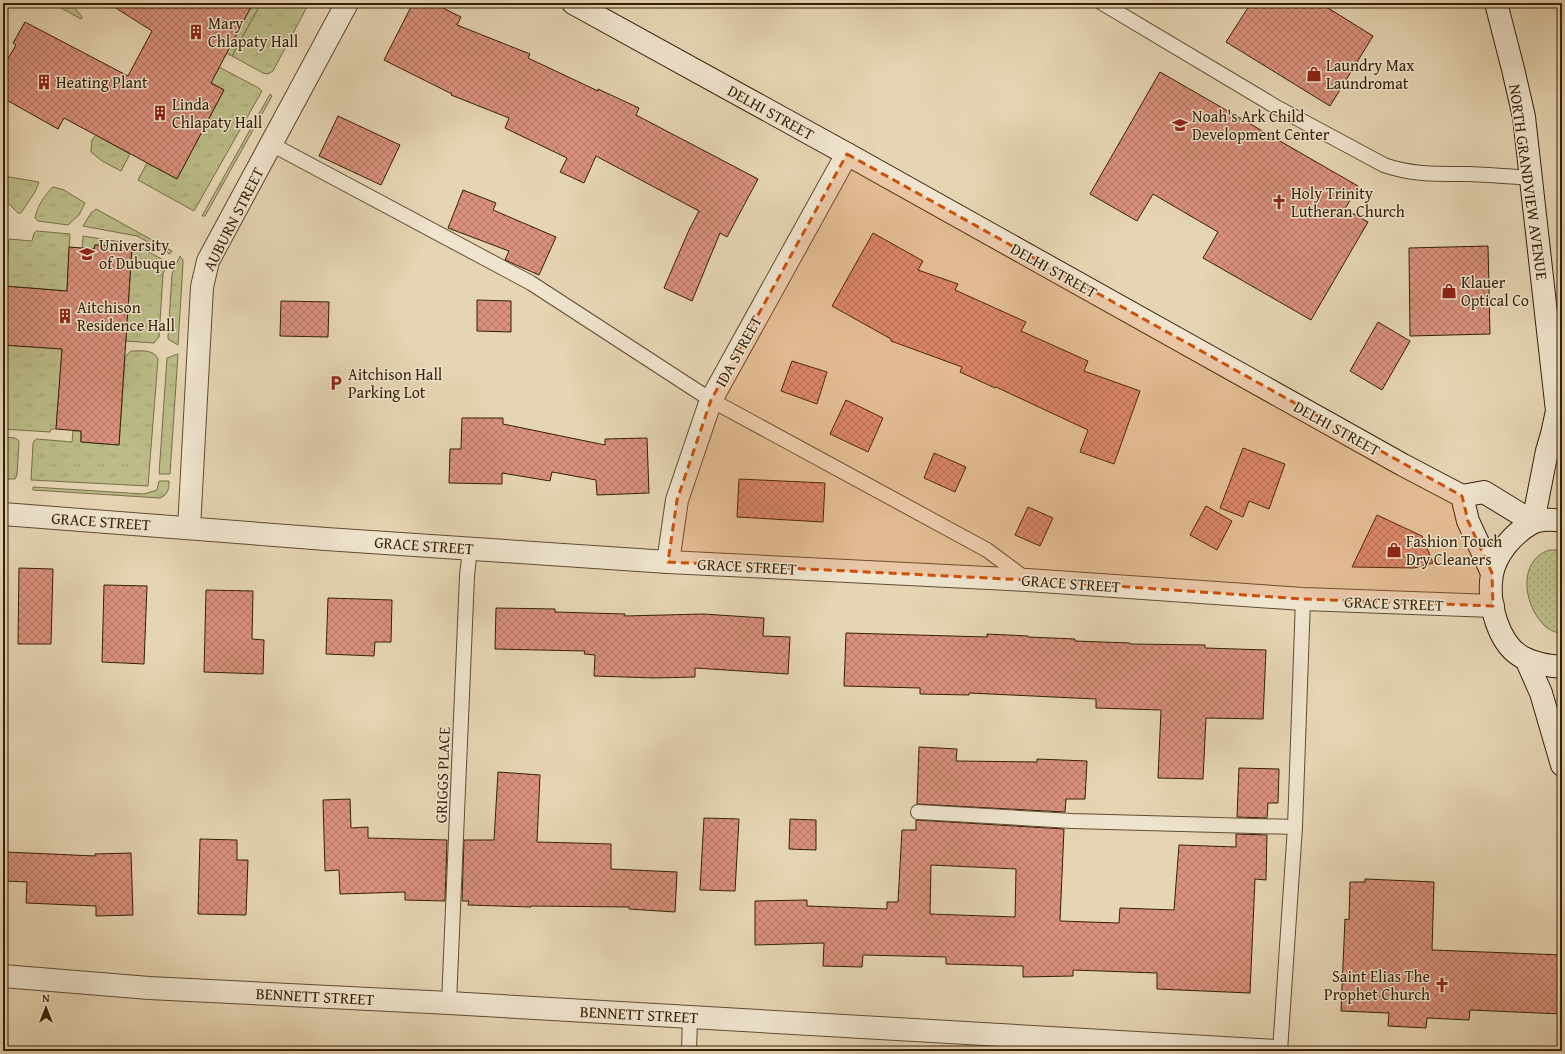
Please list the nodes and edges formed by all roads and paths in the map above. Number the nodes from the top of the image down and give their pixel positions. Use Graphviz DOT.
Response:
graph roads {
  1 [pos="347,3"];
  2 [pos="573,3"];
  3 [pos="1102,3"];
  4 [pos="1496,3"];
  5 [pos="271,144"];
  6 [pos="847,154"];
  7 [pos="1532,178"];
  8 [pos="711,400"];
  9 [pos="1559,418"];
  10 [pos="1462,496"];
  11 [pos="3,514"];
  12 [pos="1562,521"];
  13 [pos="1533,522"];
  14 [pos="189,528"];
  15 [pos="470,548"];
  16 [pos="668,562"];
  17 [pos="1492,573"];
  18 [pos="1027,580"];
  19 [pos="1303,599"];
  20 [pos="1493,606"];
  21 [pos="1526,659"];
  22 [pos="1562,667"];
  23 [pos="1562,765"];
  24 [pos="918,812"];
  25 [pos="1295,827"];
  26 [pos="3,976"];
  27 [pos="449,1003"];
  28 [pos="690,1017"];
  29 [pos="689,1051"];
  30 [pos="1275,1051"];
  31 [pos="1280,1051"];
  1 -- 5 [label="street, AUBURN STREET"];
  2 -- 6 [label="street, DELHI STREET"];
  3 -- 7 [label="lane"];
  4 -- 7 [label="street, NORTH GRANDVIEW AVENUE"];
  5 -- 8 [label="lane"];
  5 -- 14 [label="street, AUBURN STREET"];
  6 -- 8 [label="street, IDA STREET"];
  6 -- 10 [label="street, DELHI STREET"];
  7 -- 9 [label="street, NORTH GRANDVIEW AVENUE"];
  8 -- 16 [label="street, IDA STREET"];
  8 -- 18 [label="lane"];
  9 -- 13 [label="street, NORTH GRANDVIEW AVENUE"];
  10 -- 13 [label="street"];
  10 -- 17 [label="street"];
  11 -- 14 [label="street, GRACE STREET"];
  12 -- 13 [label="street"];
  13 -- 17 [label="street"];
  14 -- 15 [label="street, GRACE STREET"];
  15 -- 16 [label="street, GRACE STREET"];
  15 -- 27 [label="lane, GRIGGS PLACE"];
  16 -- 18 [label="street, GRACE STREET"];
  17 -- 20 [label="street"];
  18 -- 19 [label="street, GRACE STREET"];
  19 -- 20 [label="street, GRACE STREET"];
  19 -- 25 [label="lane"];
  20 -- 21 [label="street"];
  21 -- 22 [label="street"];
  21 -- 23 [label="street"];
  24 -- 25 [label="lane"];
  25 -- 31 [label="lane"];
  26 -- 27 [label="street, BENNETT STREET"];
  27 -- 28 [label="street, BENNETT STREET"];
  28 -- 29 [label="lane"];
  28 -- 30 [label="street, BENNETT STREET"];
}
